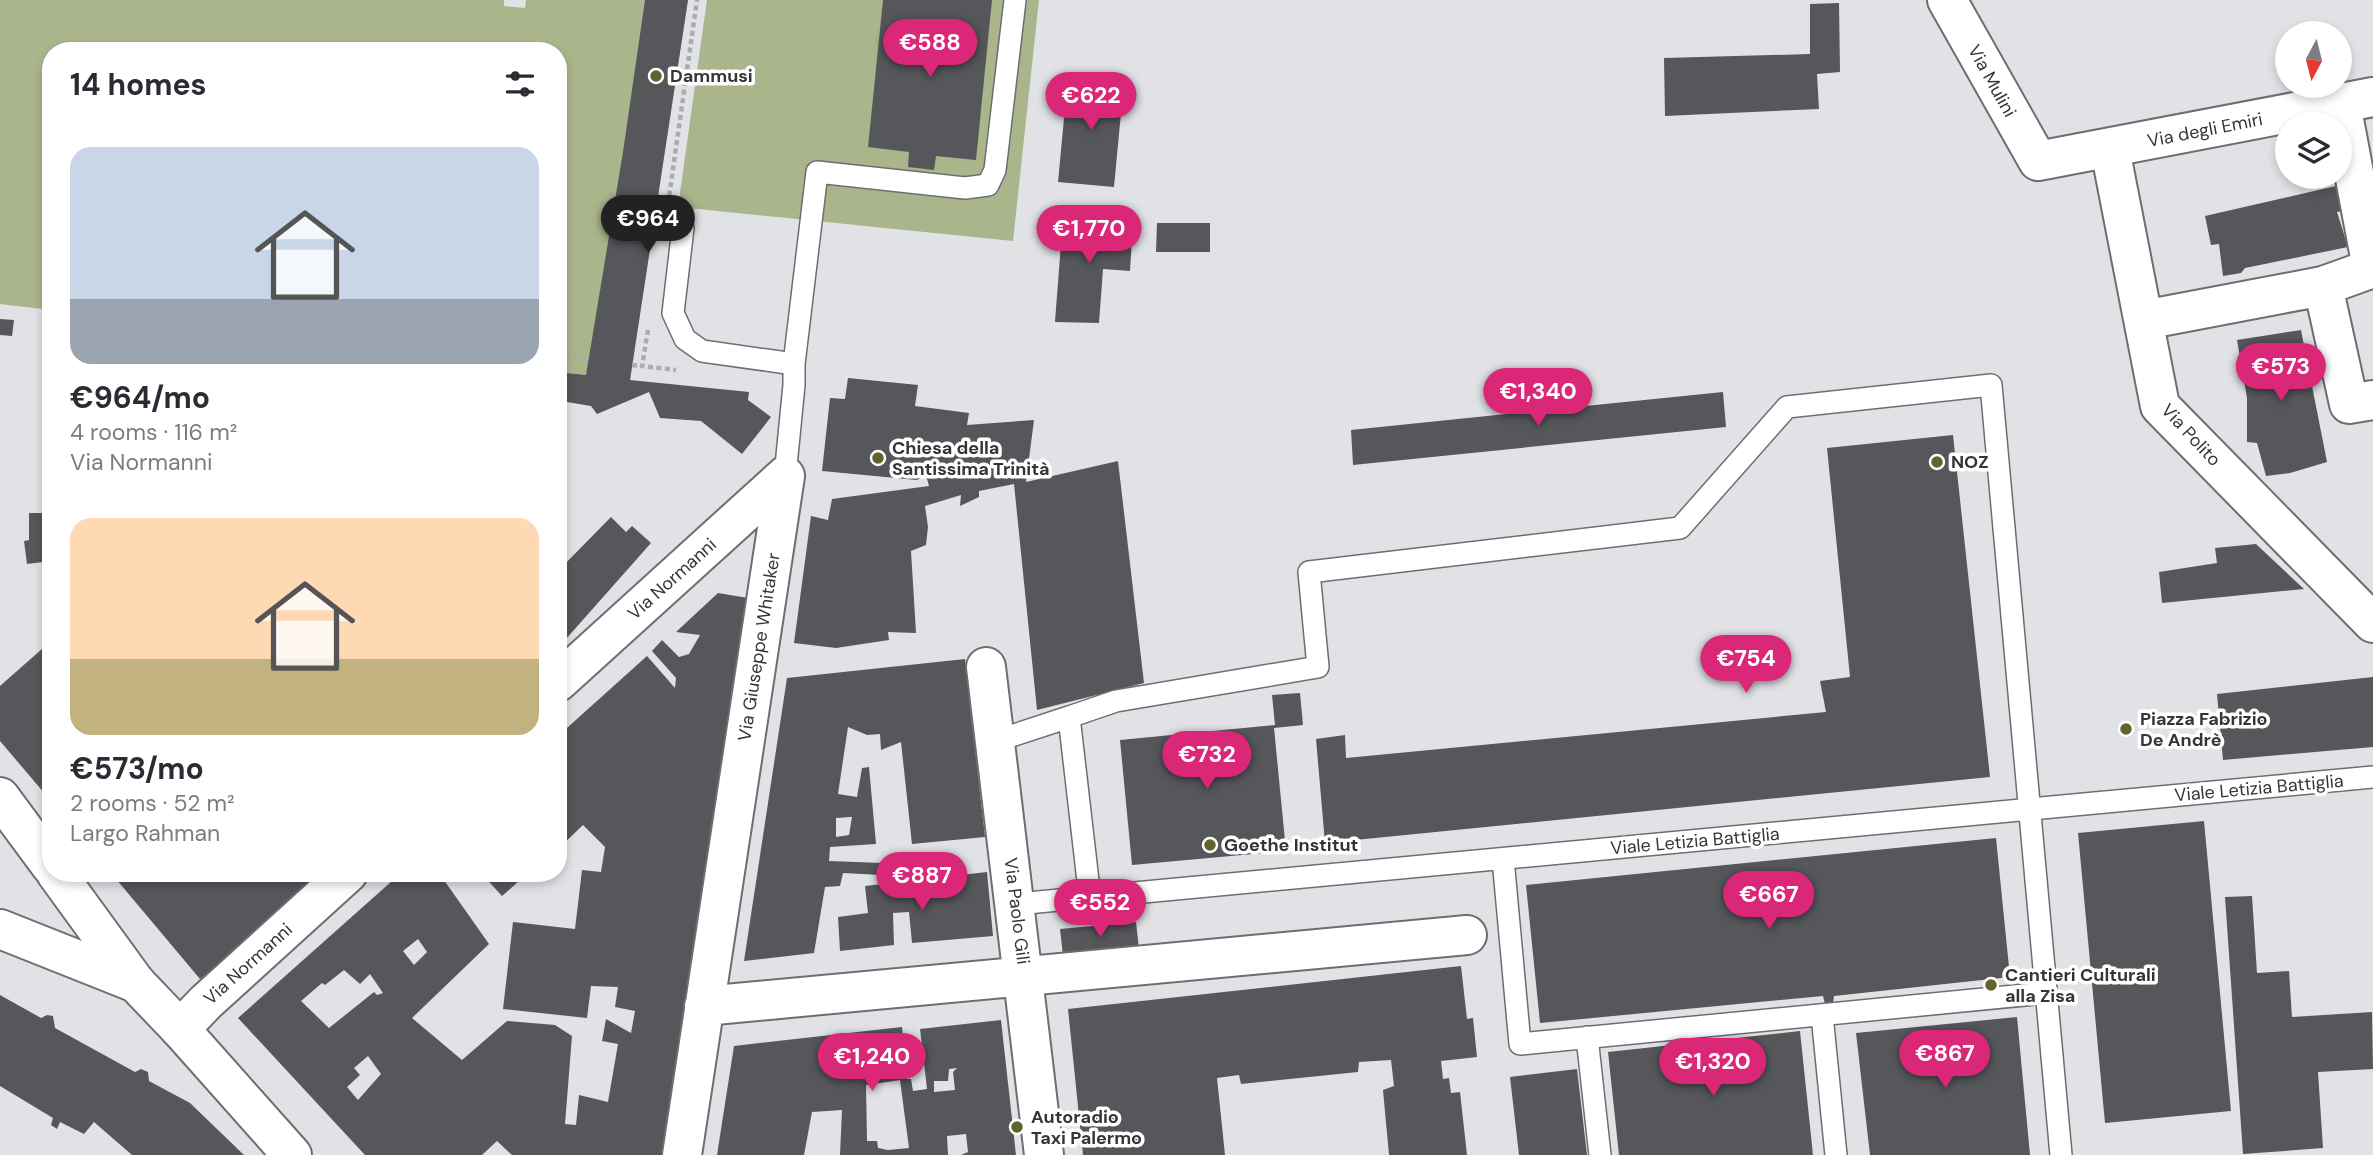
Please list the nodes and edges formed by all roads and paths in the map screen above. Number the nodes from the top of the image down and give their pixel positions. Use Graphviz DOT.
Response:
graph roads {
  1 [pos="1015,0"];
  2 [pos="1947,0"];
  3 [pos="2357,100"];
  4 [pos="2110,149"];
  5 [pos="2038,161"];
  6 [pos="682,228"];
  7 [pos="2372,268"];
  8 [pos="2323,286"];
  9 [pos="2144,320"];
  10 [pos="567,356"];
  11 [pos="588,359"];
  12 [pos="794,364"];
  13 [pos="632,365"];
  14 [pos="642,366"];
  15 [pos="2373,400"];
  16 [pos="785,476"];
  17 [pos="2373,623"];
  18 [pos="986,667"];
  19 [pos="567,674"];
  20 [pos="1069,717"];
  21 [pos="996,741"];
  22 [pos="2373,777"];
  23 [pos="0,797"];
  24 [pos="2030,809"];
  25 [pos="42,854"];
  26 [pos="1503,859"];
  27 [pos="63,882"];
  28 [pos="338,882"];
  29 [pos="1090,898"];
  30 [pos="1016,904"];
  31 [pos="0,929"];
  32 [pos="1467,935"];
  33 [pos="1025,976"];
  34 [pos="136,983"];
  35 [pos="2045,993"];
  36 [pos="704,1006"];
  37 [pos="1822,1014"];
  38 [pos="180,1029"];
  39 [pos="1587,1037"];
  40 [pos="292,1155"];
  41 [pos="682,1155"];
  42 [pos="1044,1155"];
  43 [pos="1600,1155"];
  44 [pos="1836,1155"];
  45 [pos="2061,1155"];
  1 -- 12 [label="lane, Via Giuseppe Whitaker"];
  2 -- 5 [label="street, Via Mulini"];
  3 -- 4 [label="street, Via degli Emiri"];
  3 -- 7 [label="street"];
  4 -- 5 [label="street, Via degli Emiri"];
  4 -- 9 [label="street, Via Polito"];
  6 -- 12 [label="lane"];
  7 -- 8 [label="street"];
  8 -- 9 [label="street"];
  8 -- 15 [label="street"];
  9 -- 17 [label="street, Via Polito"];
  10 -- 11 [label="path"];
  12 -- 16 [label="lane, Via Giuseppe Whitaker"];
  13 -- 14 [label="path"];
  16 -- 19 [label="street, Via Normanni"];
  16 -- 36 [label="street, Via Giuseppe Whitaker"];
  18 -- 21 [label="street, Via Paolo Gili"];
  20 -- 21 [label="lane"];
  20 -- 24 [label="lane"];
  20 -- 29 [label="lane"];
  21 -- 30 [label="street, Via Paolo Gili"];
  22 -- 24 [label="lane, Viale Letizia Battiglia"];
  23 -- 25 [label="street"];
  24 -- 26 [label="lane, Viale Letizia Battiglia"];
  24 -- 35 [label="lane"];
  26 -- 29 [label="lane, Viale Letizia Battiglia"];
  26 -- 39 [label="lane"];
  27 -- 34 [label="street"];
  28 -- 38 [label="street, Via Normanni"];
  29 -- 30 [label="lane, Viale Letizia Battiglia"];
  30 -- 33 [label="street, Via Paolo Gili"];
  31 -- 34 [label="street"];
  32 -- 33 [label="street"];
  33 -- 36 [label="street"];
  33 -- 42 [label="street, Via Paolo Gili"];
  34 -- 38 [label="street"];
  35 -- 37 [label="lane"];
  35 -- 45 [label="lane"];
  36 -- 41 [label="street, Via Giuseppe Whitaker"];
  37 -- 39 [label="lane"];
  37 -- 44 [label="lane"];
  38 -- 40 [label="street"];
  39 -- 43 [label="lane"];
}
